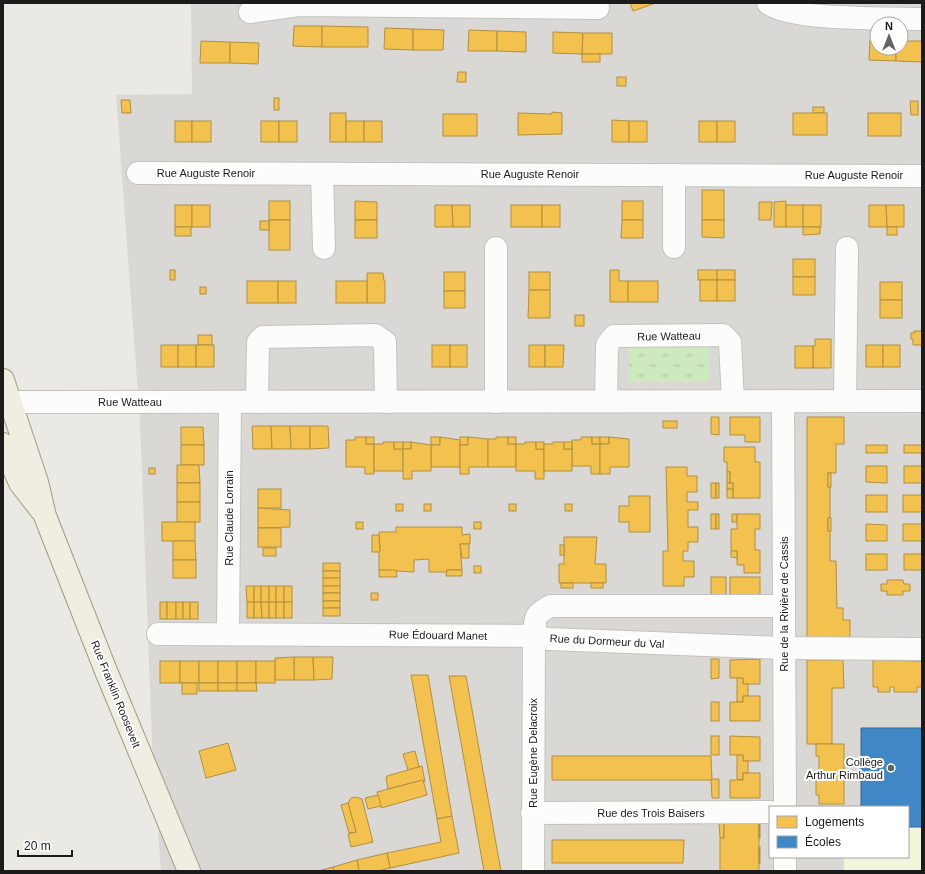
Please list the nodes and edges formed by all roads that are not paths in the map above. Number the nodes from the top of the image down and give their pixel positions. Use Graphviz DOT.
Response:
graph roads {
  1 [pos="768,3"];
  2 [pos="388,5"];
  3 [pos="598,8"];
  4 [pos="250,12"];
  5 [pos="922,19"];
  6 [pos="138,173"];
  7 [pos="322,174"];
  8 [pos="674,175"];
  9 [pos="922,176"];
  10 [pos="674,247"];
  11 [pos="324,248"];
  12 [pos="496,248"];
  13 [pos="847,248"];
  14 [pos="3,380"];
  15 [pos="606,401"];
  16 [pos="732,401"];
  17 [pos="783,401"];
  18 [pos="845,401"];
  19 [pos="922,401"];
  20 [pos="230,402"];
  21 [pos="257,402"];
  22 [pos="386,402"];
  23 [pos="496,402"];
  24 [pos="6,404"];
  25 [pos="3,444"];
  26 [pos="45,516"];
  27 [pos="784,606"];
  28 [pos="158,634"];
  29 [pos="228,634"];
  30 [pos="534,636"];
  31 [pos="784,648"];
  32 [pos="922,649"];
  33 [pos="784,806"];
  34 [pos="769,812"];
  35 [pos="532,813"];
  36 [pos="785,858"];
  37 [pos="187,868"];
  38 [pos="533,871"];
  39 [pos="785,871"];
  1 -- 5 [label="street"];
  2 -- 3 [label="street"];
  2 -- 4 [label="street"];
  6 -- 7 [label="street, Rue Auguste Renoir"];
  7 -- 8 [label="street, Rue Auguste Renoir"];
  7 -- 11 [label="street"];
  8 -- 9 [label="street, Rue Auguste Renoir"];
  8 -- 10 [label="street"];
  12 -- 23 [label="street"];
  13 -- 18 [label="street"];
  14 -- 24 [label="main road, Rue Franklin Roosevelt"];
  15 -- 16 [label="street, Rue Watteau"];
  15 -- 16 [label="street, Rue Watteau"];
  15 -- 23 [label="street, Rue Watteau"];
  16 -- 17 [label="street, Rue Watteau"];
  17 -- 18 [label="street, Rue Watteau"];
  17 -- 27 [label="street, Rue de la Rivière de Cassis"];
  18 -- 19 [label="street, Rue Watteau"];
  20 -- 21 [label="street, Rue Watteau"];
  20 -- 24 [label="street, Rue Watteau"];
  20 -- 29 [label="street, Rue Claude Lorrain"];
  21 -- 22 [label="street, Rue Watteau"];
  21 -- 22 [label="street"];
  22 -- 23 [label="street, Rue Watteau"];
  24 -- 26 [label="main road, Rue Franklin Roosevelt"];
  25 -- 26 [label="main road, Rue Franklin Roosevelt"];
  26 -- 37 [label="main road, Rue Franklin Roosevelt"];
  27 -- 30 [label="street, Rue du Dormeur du Val"];
  27 -- 31 [label="street, Rue de la Rivière de Cassis"];
  28 -- 29 [label="street"];
  29 -- 30 [label="street, Rue Édouard Manet"];
  30 -- 31 [label="street, Rue du Dormeur du Val"];
  30 -- 35 [label="street, Rue Eugène Delacroix"];
  31 -- 32 [label="street, Rue du Dormeur du Val"];
  31 -- 33 [label="street, Rue de la Rivière de Cassis"];
  34 -- 35 [label="street, Rue des Trois Baisers"];
  35 -- 38 [label="street, Rue Eugène Delacroix"];
  36 -- 39 [label="street"];
}
